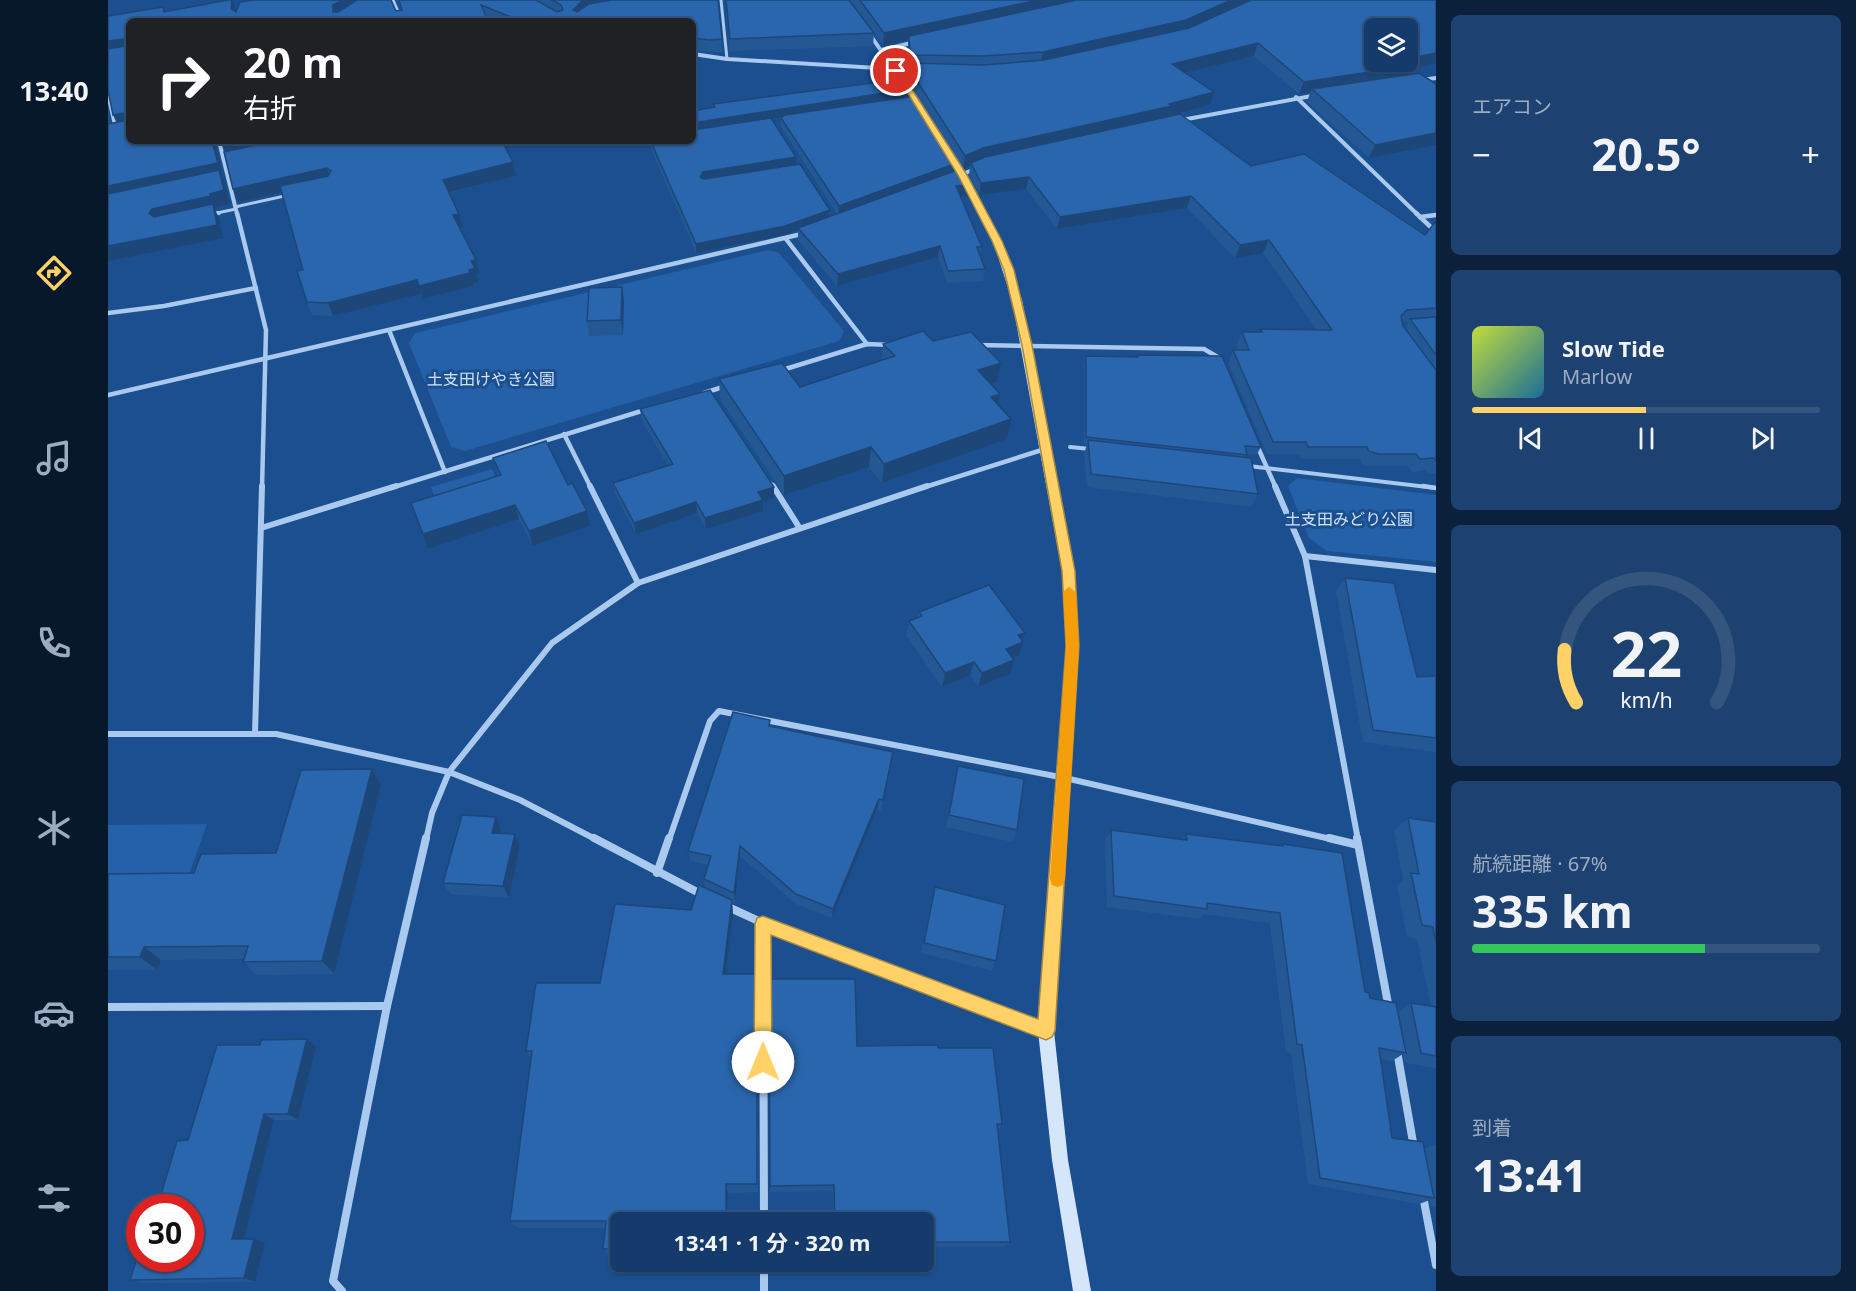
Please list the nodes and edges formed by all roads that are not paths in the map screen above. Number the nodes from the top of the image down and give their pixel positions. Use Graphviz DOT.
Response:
graph roads {
  1 [pos="393,0"];
  2 [pos="721,0"];
  3 [pos="406,5"];
  4 [pos="396,7"];
  5 [pos="401,18"];
  6 [pos="863,25"];
  7 [pos="918,42"];
  8 [pos="881,50"];
  9 [pos="696,54"];
  10 [pos="727,59"];
  11 [pos="895,70"];
  12 [pos="917,71"];
  13 [pos="1436,78"];
  14 [pos="1414,81"];
  15 [pos="108,94"];
  16 [pos="1320,94"];
  17 [pos="1296,98"];
  18 [pos="915,101"];
  19 [pos="904,103"];
  20 [pos="921,110"];
  21 [pos="1175,122"];
  22 [pos="123,131"];
  23 [pos="116,132"];
  24 [pos="108,134"];
  25 [pos="220,144"];
  26 [pos="235,159"];
  27 [pos="224,162"];
  28 [pos="982,165"];
  29 [pos="958,174"];
  30 [pos="228,179"];
  31 [pos="217,182"];
  32 [pos="300,193"];
  33 [pos="236,208"];
  34 [pos="1436,215"];
  35 [pos="203,216"];
  36 [pos="1420,217"];
  37 [pos="817,229"];
  38 [pos="1436,232"];
  39 [pos="786,239"];
  40 [pos="256,288"];
  41 [pos="108,313"];
  42 [pos="389,330"];
  43 [pos="867,344"];
  44 [pos="901,345"];
  45 [pos="969,345"];
  46 [pos="1027,345"];
  47 [pos="265,360"];
  48 [pos="1226,370"];
  49 [pos="777,371"];
  50 [pos="732,384"];
  51 [pos="710,391"];
  52 [pos="698,394"];
  53 [pos="108,395"];
  54 [pos="716,400"];
  55 [pos="653,408"];
  56 [pos="564,434"];
  57 [pos="1253,436"];
  58 [pos="1070,447"];
  59 [pos="1046,449"];
  60 [pos="1093,449"];
  61 [pos="1243,466"];
  62 [pos="1266,468"];
  63 [pos="444,472"];
  64 [pos="765,477"];
  65 [pos="1436,488"];
  66 [pos="799,527"];
  67 [pos="261,528"];
  68 [pos="1305,556"];
  69 [pos="1436,570"];
  70 [pos="638,583"];
  71 [pos="108,734"];
  72 [pos="255,734"];
  73 [pos="449,772"];
  74 [pos="1065,778"];
  75 [pos="1358,845"];
  76 [pos="657,873"];
  77 [pos="710,898"];
  78 [pos="721,903"];
  79 [pos="763,924"];
  80 [pos="387,1006"];
  81 [pos="108,1007"];
  82 [pos="1391,1020"];
  83 [pos="1046,1031"];
  84 [pos="1395,1043"];
  85 [pos="1417,1160"];
  86 [pos="1421,1183"];
  87 [pos="764,1212"];
  88 [pos="1436,1264"];
  89 [pos="764,1272"];
  90 [pos="342,1291"];
  91 [pos="764,1291"];
  92 [pos="1082,1291"];
  1 -- 4 [label="lane"];
  2 -- 10 [label="lane"];
  3 -- 4 [label="lane"];
  4 -- 5 [label="lane"];
  6 -- 8 [label="street"];
  7 -- 8 [label="street"];
  8 -- 11 [label="street"];
  9 -- 10 [label="street"];
  10 -- 11 [label="street"];
  11 -- 12 [label="street"];
  11 -- 18 [label="street"];
  13 -- 14 [label="street"];
  15 -- 23 [label="street"];
  16 -- 17 [label="street"];
  17 -- 21 [label="street"];
  17 -- 36 [label="street"];
  18 -- 19 [label="street"];
  18 -- 20 [label="street"];
  22 -- 23 [label="street"];
  23 -- 24 [label="street"];
  25 -- 27 [label="street"];
  26 -- 27 [label="lane"];
  27 -- 30 [label="street"];
  28 -- 29 [label="street"];
  29 -- 46 [label="street"];
  30 -- 31 [label="lane"];
  30 -- 33 [label="street"];
  32 -- 33 [label="lane"];
  33 -- 35 [label="lane"];
  33 -- 40 [label="street"];
  34 -- 36 [label="street"];
  36 -- 38 [label="street"];
  37 -- 39 [label="street"];
  39 -- 42 [label="street"];
  39 -- 43 [label="street"];
  40 -- 41 [label="street"];
  40 -- 47 [label="street"];
  42 -- 47 [label="street"];
  42 -- 63 [label="street"];
  43 -- 44 [label="street"];
  43 -- 49 [label="street"];
  45 -- 46 [label="street"];
  46 -- 48 [label="street"];
  46 -- 59 [label="street"];
  47 -- 53 [label="street"];
  47 -- 67 [label="street"];
  50 -- 51 [label="street"];
  51 -- 52 [label="street"];
  51 -- 54 [label="street"];
  55 -- 56 [label="street"];
  56 -- 63 [label="street"];
  56 -- 70 [label="street"];
  57 -- 62 [label="street"];
  58 -- 60 [label="lane"];
  59 -- 66 [label="street"];
  59 -- 74 [label="street"];
  61 -- 62 [label="lane"];
  62 -- 65 [label="lane"];
  62 -- 68 [label="street"];
  63 -- 67 [label="street"];
  64 -- 66 [label="street"];
  66 -- 70 [label="street"];
  67 -- 72 [label="street"];
  68 -- 69 [label="street"];
  68 -- 75 [label="street"];
  70 -- 73 [label="street"];
  71 -- 72 [label="street"];
  72 -- 73 [label="street"];
  73 -- 76 [label="street"];
  73 -- 80 [label="street"];
  74 -- 75 [label="street"];
  74 -- 76 [label="street"];
  74 -- 83 [label="street"];
  75 -- 82 [label="street"];
  76 -- 77 [label="street"];
  78 -- 79 [label="street"];
  79 -- 83 [label="street"];
  79 -- 87 [label="street"];
  80 -- 81 [label="street"];
  80 -- 90 [label="street"];
  83 -- 92 [label="street"];
  84 -- 85 [label="street"];
  86 -- 88 [label="street"];
  89 -- 91 [label="street"];
}
